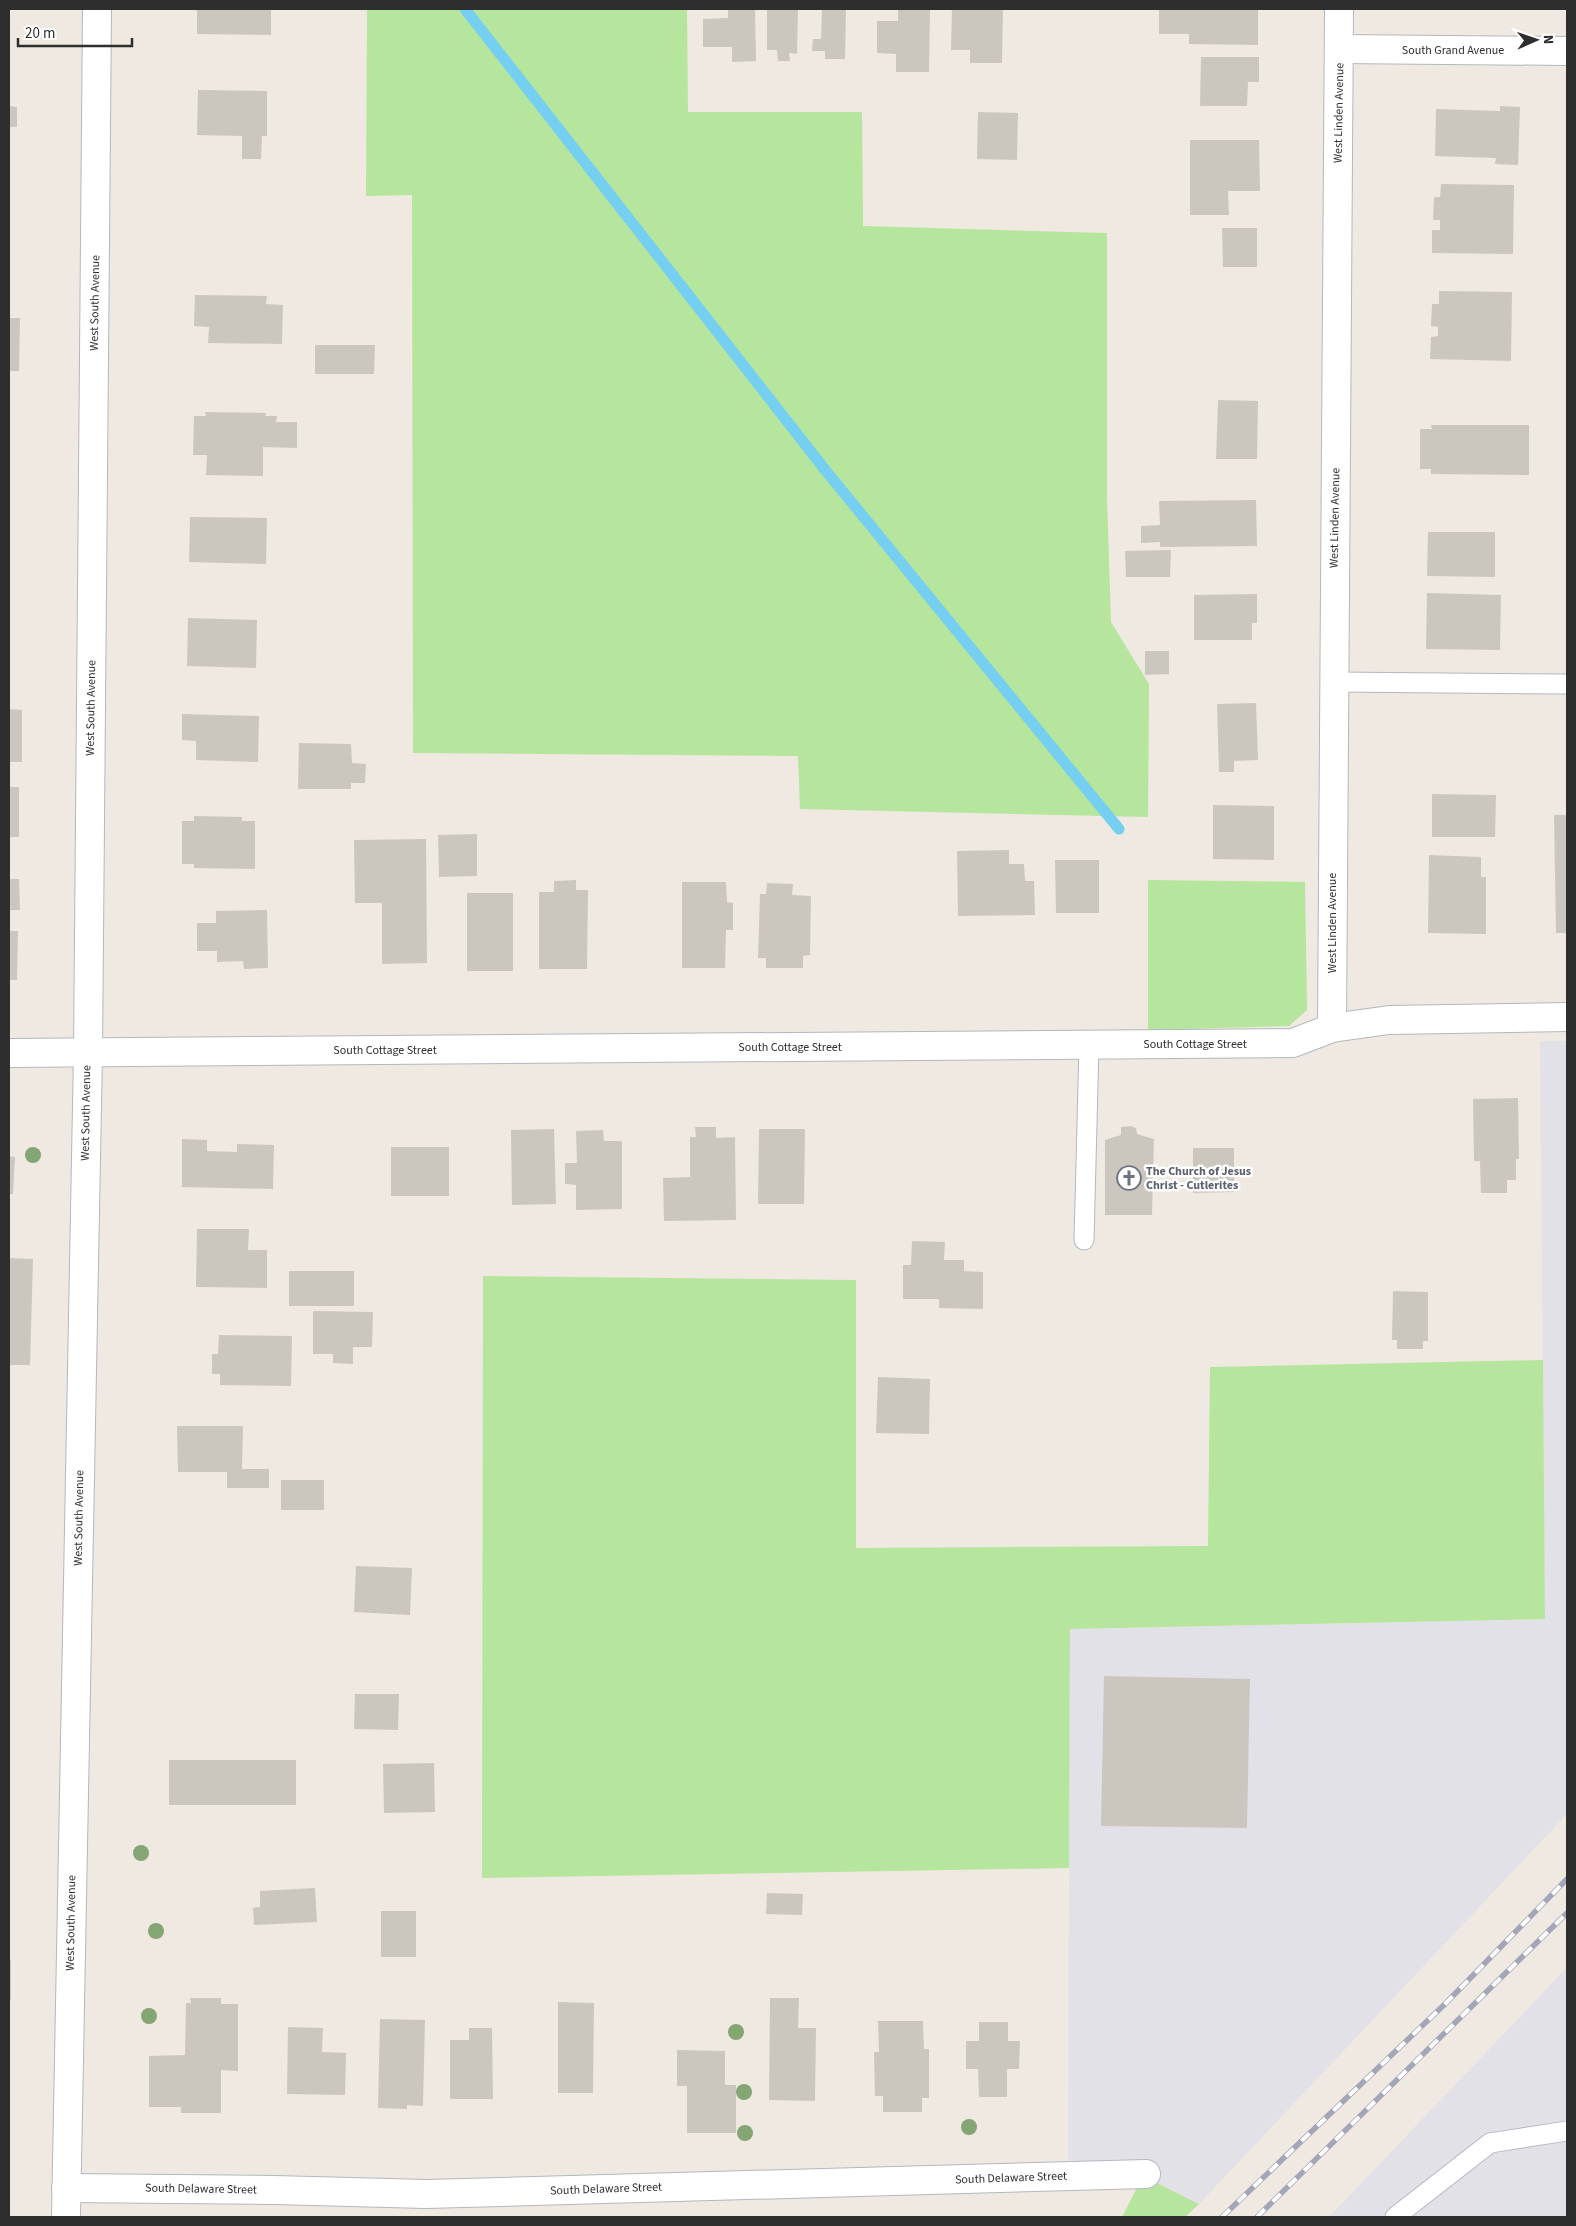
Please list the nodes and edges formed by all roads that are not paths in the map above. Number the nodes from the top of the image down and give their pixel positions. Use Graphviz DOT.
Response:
graph roads {
  1 [pos="98,9"];
  2 [pos="1339,9"];
  3 [pos="1339,49"];
  4 [pos="1567,51"];
  5 [pos="1334,682"];
  6 [pos="1567,684"];
  7 [pos="1567,1017"];
  8 [pos="1332,1028"];
  9 [pos="1088,1045"];
  10 [pos="9,1053"];
  11 [pos="88,1053"];
  12 [pos="1084,1240"];
  13 [pos="1567,2131"];
  14 [pos="1146,2174"];
  15 [pos="66,2188"];
  16 [pos="66,2217"];
  17 [pos="1395,2217"];
  1 -- 11 [label="street, West South Avenue"];
  2 -- 3 [label="street, West Linden Avenue"];
  3 -- 4 [label="street, South Grand Avenue"];
  3 -- 5 [label="street, West Linden Avenue"];
  5 -- 6 [label="lane"];
  5 -- 8 [label="street, West Linden Avenue"];
  7 -- 8 [label="street, South Cottage Street"];
  8 -- 9 [label="street, South Cottage Street"];
  9 -- 11 [label="street, South Cottage Street"];
  9 -- 12 [label="lane"];
  10 -- 11 [label="street, South Cottage Street"];
  11 -- 15 [label="street, West South Avenue"];
  13 -- 17 [label="lane"];
  14 -- 15 [label="street, South Delaware Street"];
  15 -- 16 [label="street, West South Avenue"];
}
